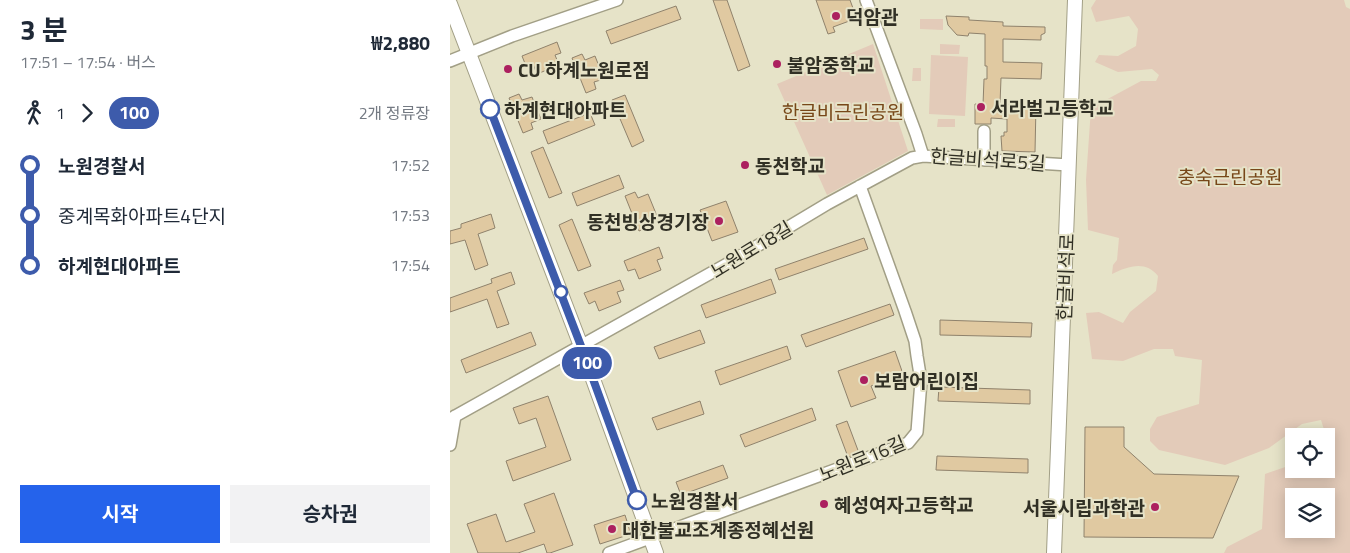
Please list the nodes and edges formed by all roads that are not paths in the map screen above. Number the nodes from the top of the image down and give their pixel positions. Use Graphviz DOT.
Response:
graph roads {
  1 [pos="617,0"];
  2 [pos="866,0"];
  3 [pos="1075,0"];
  4 [pos="450,4"];
  5 [pos="468,54"];
  6 [pos="450,61"];
  7 [pos="984,130"];
  8 [pos="923,156"];
  9 [pos="984,160"];
  10 [pos="1069,165"];
  11 [pos="860,186"];
  12 [pos="581,346"];
  13 [pos="452,417"];
  14 [pos="450,445"];
  15 [pos="650,538"];
  16 [pos="609,553"];
  17 [pos="656,553"];
  18 [pos="1054,553"];
  1 -- 5 [label="street"];
  2 -- 8 [label="street, 한글비석로5길"];
  3 -- 10 [label="main road, 한글비석로"];
  4 -- 5 [label="main road"];
  5 -- 6 [label="street"];
  5 -- 12 [label="main road"];
  7 -- 9 [label="street"];
  8 -- 9 [label="street, 한글비석로5길"];
  8 -- 11 [label="street, 노원로18길"];
  9 -- 10 [label="street, 한글비석로5길"];
  10 -- 18 [label="main road, 한글비석로"];
  11 -- 12 [label="street, 노원로18길"];
  11 -- 15 [label="street, 노원로16길"];
  12 -- 13 [label="street, 노원로18길"];
  12 -- 15 [label="main road"];
  13 -- 14 [label="street"];
  15 -- 16 [label="street, 노원로16길"];
  15 -- 17 [label="main road"];
}
